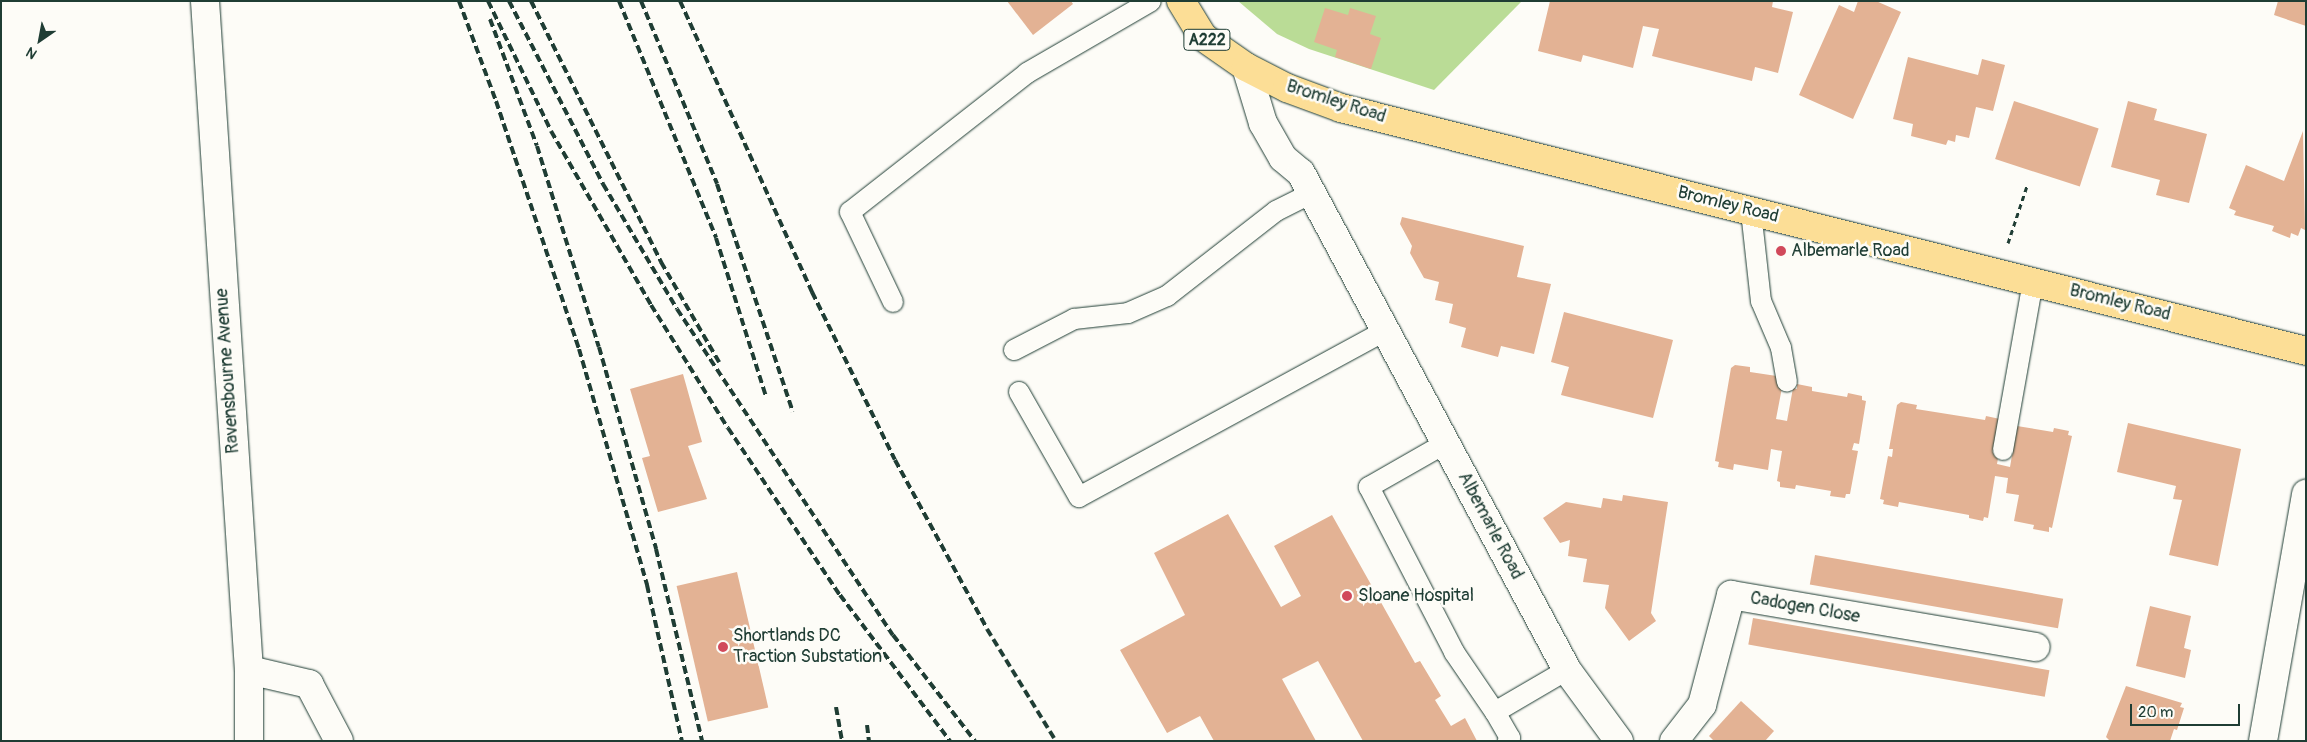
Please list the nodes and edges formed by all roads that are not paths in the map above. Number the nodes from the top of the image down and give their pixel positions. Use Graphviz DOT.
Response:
graph roads {
  1 [pos="205,1"];
  2 [pos="1151,1"];
  3 [pos="1181,1"];
  4 [pos="1246,67"];
  5 [pos="1307,183"];
  6 [pos="1751,210"];
  7 [pos="2033,281"];
  8 [pos="893,302"];
  9 [pos="1388,329"];
  10 [pos="1014,350"];
  11 [pos="2306,351"];
  12 [pos="1787,381"];
  13 [pos="1019,392"];
  14 [pos="1446,443"];
  15 [pos="2003,450"];
  16 [pos="2306,494"];
  17 [pos="2036,647"];
  18 [pos="249,670"];
  19 [pos="1567,670"];
  20 [pos="1495,712"];
  21 [pos="249,741"];
  22 [pos="339,741"];
  23 [pos="1508,741"];
  24 [pos="1619,741"];
  25 [pos="1674,741"];
  26 [pos="2263,741"];
  1 -- 18 [label="street, Ravensbourne Avenue"];
  2 -- 8 [label="lane"];
  3 -- 4 [label="main road, Bromley Road / A222"];
  4 -- 5 [label="street, Albemarle Road"];
  4 -- 6 [label="main road, Bromley Road / A222"];
  5 -- 9 [label="street, Albemarle Road"];
  5 -- 10 [label="lane"];
  6 -- 7 [label="main road, Bromley Road / A222"];
  6 -- 12 [label="lane"];
  7 -- 11 [label="main road, Bromley Road / A222"];
  7 -- 15 [label="lane"];
  9 -- 13 [label="lane"];
  9 -- 14 [label="street, Albemarle Road"];
  14 -- 19 [label="street, Albemarle Road"];
  14 -- 20 [label="lane"];
  16 -- 26 [label="street"];
  17 -- 25 [label="street, Cadogen Close"];
  18 -- 21 [label="street, Ravensbourne Avenue"];
  18 -- 22 [label="street"];
  19 -- 20 [label="lane"];
  19 -- 24 [label="street, Albemarle Road"];
  20 -- 23 [label="lane"];
}
